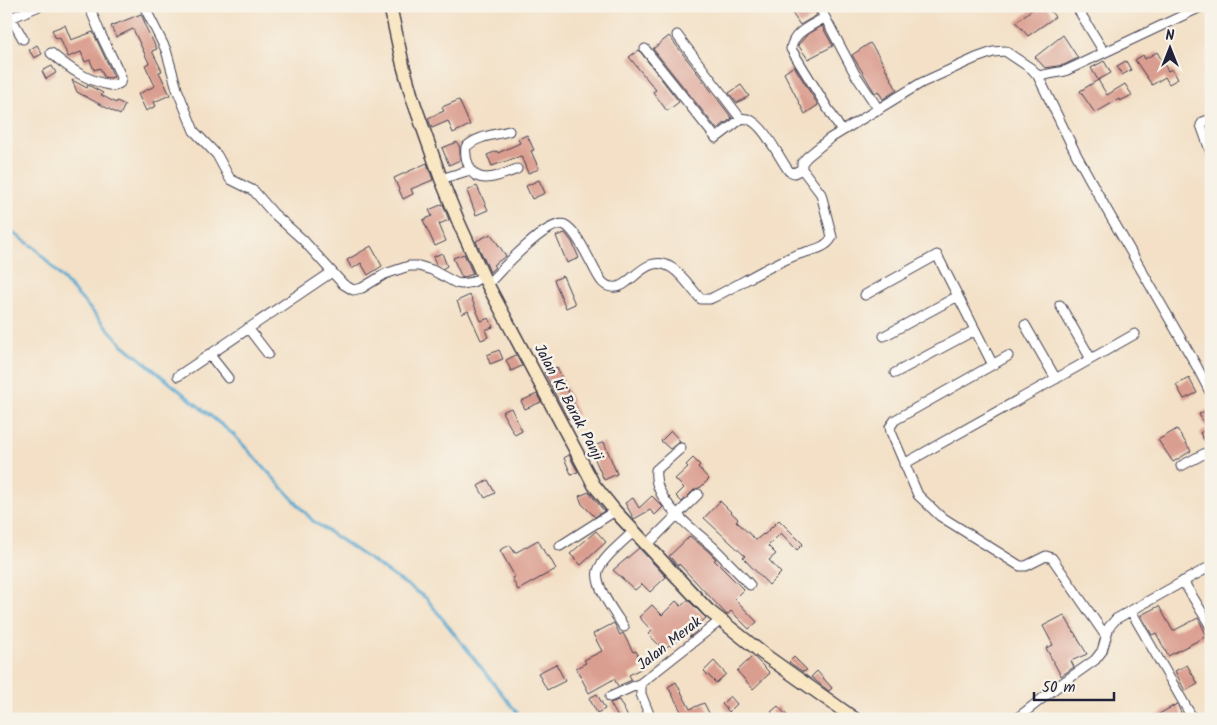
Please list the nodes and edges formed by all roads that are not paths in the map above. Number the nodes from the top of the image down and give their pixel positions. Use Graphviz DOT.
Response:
graph roads {
  1 [pos="39,6"];
  2 [pos="89,6"];
  3 [pos="144,6"];
  4 [pos="390,6"];
  5 [pos="819,6"];
  6 [pos="1076,6"];
  7 [pos="1203,6"];
  8 [pos="8,16"];
  9 [pos="824,18"];
  10 [pos="677,35"];
  11 [pos="23,39"];
  12 [pos="645,49"];
  13 [pos="1104,52"];
  14 [pos="51,53"];
  15 [pos="1038,76"];
  16 [pos="879,110"];
  17 [pos="741,119"];
  18 [pos="1211,119"];
  19 [pos="841,130"];
  20 [pos="509,131"];
  21 [pos="1211,153"];
  22 [pos="517,169"];
  23 [pos="802,169"];
  24 [pos="470,170"];
  25 [pos="442,179"];
  26 [pos="332,272"];
  27 [pos="486,280"];
  28 [pos="865,295"];
  29 [pos="958,296"];
  30 [pos="1060,305"];
  31 [pos="1026,325"];
  32 [pos="248,328"];
  33 [pos="975,330"];
  34 [pos="1135,334"];
  35 [pos="884,336"];
  36 [pos="209,354"];
  37 [pos="268,354"];
  38 [pos="1008,356"];
  39 [pos="1091,359"];
  40 [pos="993,365"];
  41 [pos="895,373"];
  42 [pos="178,376"];
  43 [pos="228,378"];
  44 [pos="1056,379"];
  45 [pos="1211,394"];
  46 [pos="681,448"];
  47 [pos="1211,450"];
  48 [pos="904,464"];
  49 [pos="1181,466"];
  50 [pos="698,494"];
  51 [pos="615,511"];
  52 [pos="677,514"];
  53 [pos="634,531"];
  54 [pos="647,544"];
  55 [pos="560,546"];
  56 [pos="1211,566"];
  57 [pos="1183,581"];
  58 [pos="750,585"];
  59 [pos="1132,611"];
  60 [pos="721,620"];
  61 [pos="624,627"];
  62 [pos="1211,627"];
  63 [pos="1106,635"];
  64 [pos="641,683"];
  65 [pos="610,697"];
  66 [pos="651,719"];
  67 [pos="855,719"];
  68 [pos="1016,719"];
  69 [pos="1193,719"];
  1 -- 8 [label="street"];
  2 -- 14 [label="street"];
  3 -- 26 [label="street"];
  4 -- 25 [label="street, Jalan Ki Barak Panji"];
  5 -- 9 [label="street"];
  6 -- 13 [label="street"];
  7 -- 13 [label="street"];
  8 -- 11 [label="street"];
  9 -- 16 [label="street"];
  9 -- 19 [label="street"];
  10 -- 17 [label="street"];
  12 -- 17 [label="street"];
  13 -- 15 [label="street"];
  15 -- 16 [label="street"];
  15 -- 45 [label="street"];
  16 -- 19 [label="street"];
  17 -- 23 [label="street"];
  18 -- 21 [label="street"];
  19 -- 23 [label="street"];
  20 -- 24 [label="street"];
  22 -- 24 [label="street"];
  23 -- 27 [label="street"];
  24 -- 25 [label="street"];
  25 -- 27 [label="street, Jalan Ki Barak Panji"];
  26 -- 27 [label="street"];
  26 -- 32 [label="street"];
  27 -- 51 [label="street, Jalan Ki Barak Panji"];
  28 -- 29 [label="street"];
  29 -- 33 [label="street"];
  29 -- 35 [label="street"];
  30 -- 39 [label="street"];
  31 -- 44 [label="street"];
  32 -- 36 [label="street"];
  32 -- 37 [label="street"];
  33 -- 40 [label="street"];
  33 -- 41 [label="street"];
  34 -- 39 [label="street"];
  36 -- 42 [label="street"];
  36 -- 43 [label="street"];
  38 -- 40 [label="street"];
  39 -- 44 [label="street"];
  40 -- 48 [label="street"];
  44 -- 48 [label="street"];
  46 -- 52 [label="street"];
  47 -- 49 [label="street"];
  48 -- 63 [label="street"];
  50 -- 52 [label="street"];
  51 -- 53 [label="street, Jalan Ki Barak Panji"];
  51 -- 55 [label="street"];
  52 -- 54 [label="street"];
  52 -- 58 [label="street"];
  53 -- 54 [label="street, Jalan Ki Barak Panji"];
  53 -- 61 [label="street"];
  54 -- 60 [label="street, Jalan Ki Barak Panji"];
  56 -- 57 [label="street"];
  57 -- 59 [label="street"];
  57 -- 62 [label="street"];
  59 -- 63 [label="street"];
  59 -- 69 [label="street"];
  60 -- 64 [label="street, Jalan Merak"];
  60 -- 67 [label="street, Jalan Ki Barak Panji"];
  63 -- 68 [label="street"];
  64 -- 65 [label="street"];
  64 -- 66 [label="street, Jalan Merak"];
}
